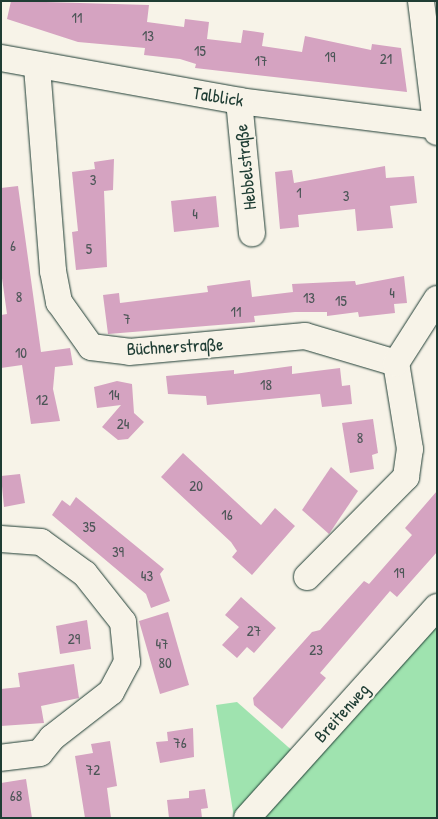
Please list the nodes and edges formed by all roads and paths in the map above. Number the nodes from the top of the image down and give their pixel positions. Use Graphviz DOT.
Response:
graph roads {
  1 [pos="421,1"];
  2 [pos="1,58"];
  3 [pos="37,67"];
  4 [pos="239,101"];
  5 [pos="436,128"];
  6 [pos="252,233"];
  7 [pos="437,299"];
  8 [pos="396,363"];
  9 [pos="1,539"];
  10 [pos="307,577"];
  11 [pos="437,607"];
  12 [pos="1,758"];
  13 [pos="247,818"];
  1 -- 5 [label="street"];
  2 -- 3 [label="street, Talblick"];
  3 -- 4 [label="street, Talblick"];
  3 -- 8 [label="street, Büchnerstraße"];
  4 -- 5 [label="street, Talblick"];
  4 -- 6 [label="street, Hebbelstraße"];
  7 -- 8 [label="street"];
  8 -- 10 [label="street"];
  9 -- 12 [label="street"];
  11 -- 13 [label="street, Breitenweg"];
}
